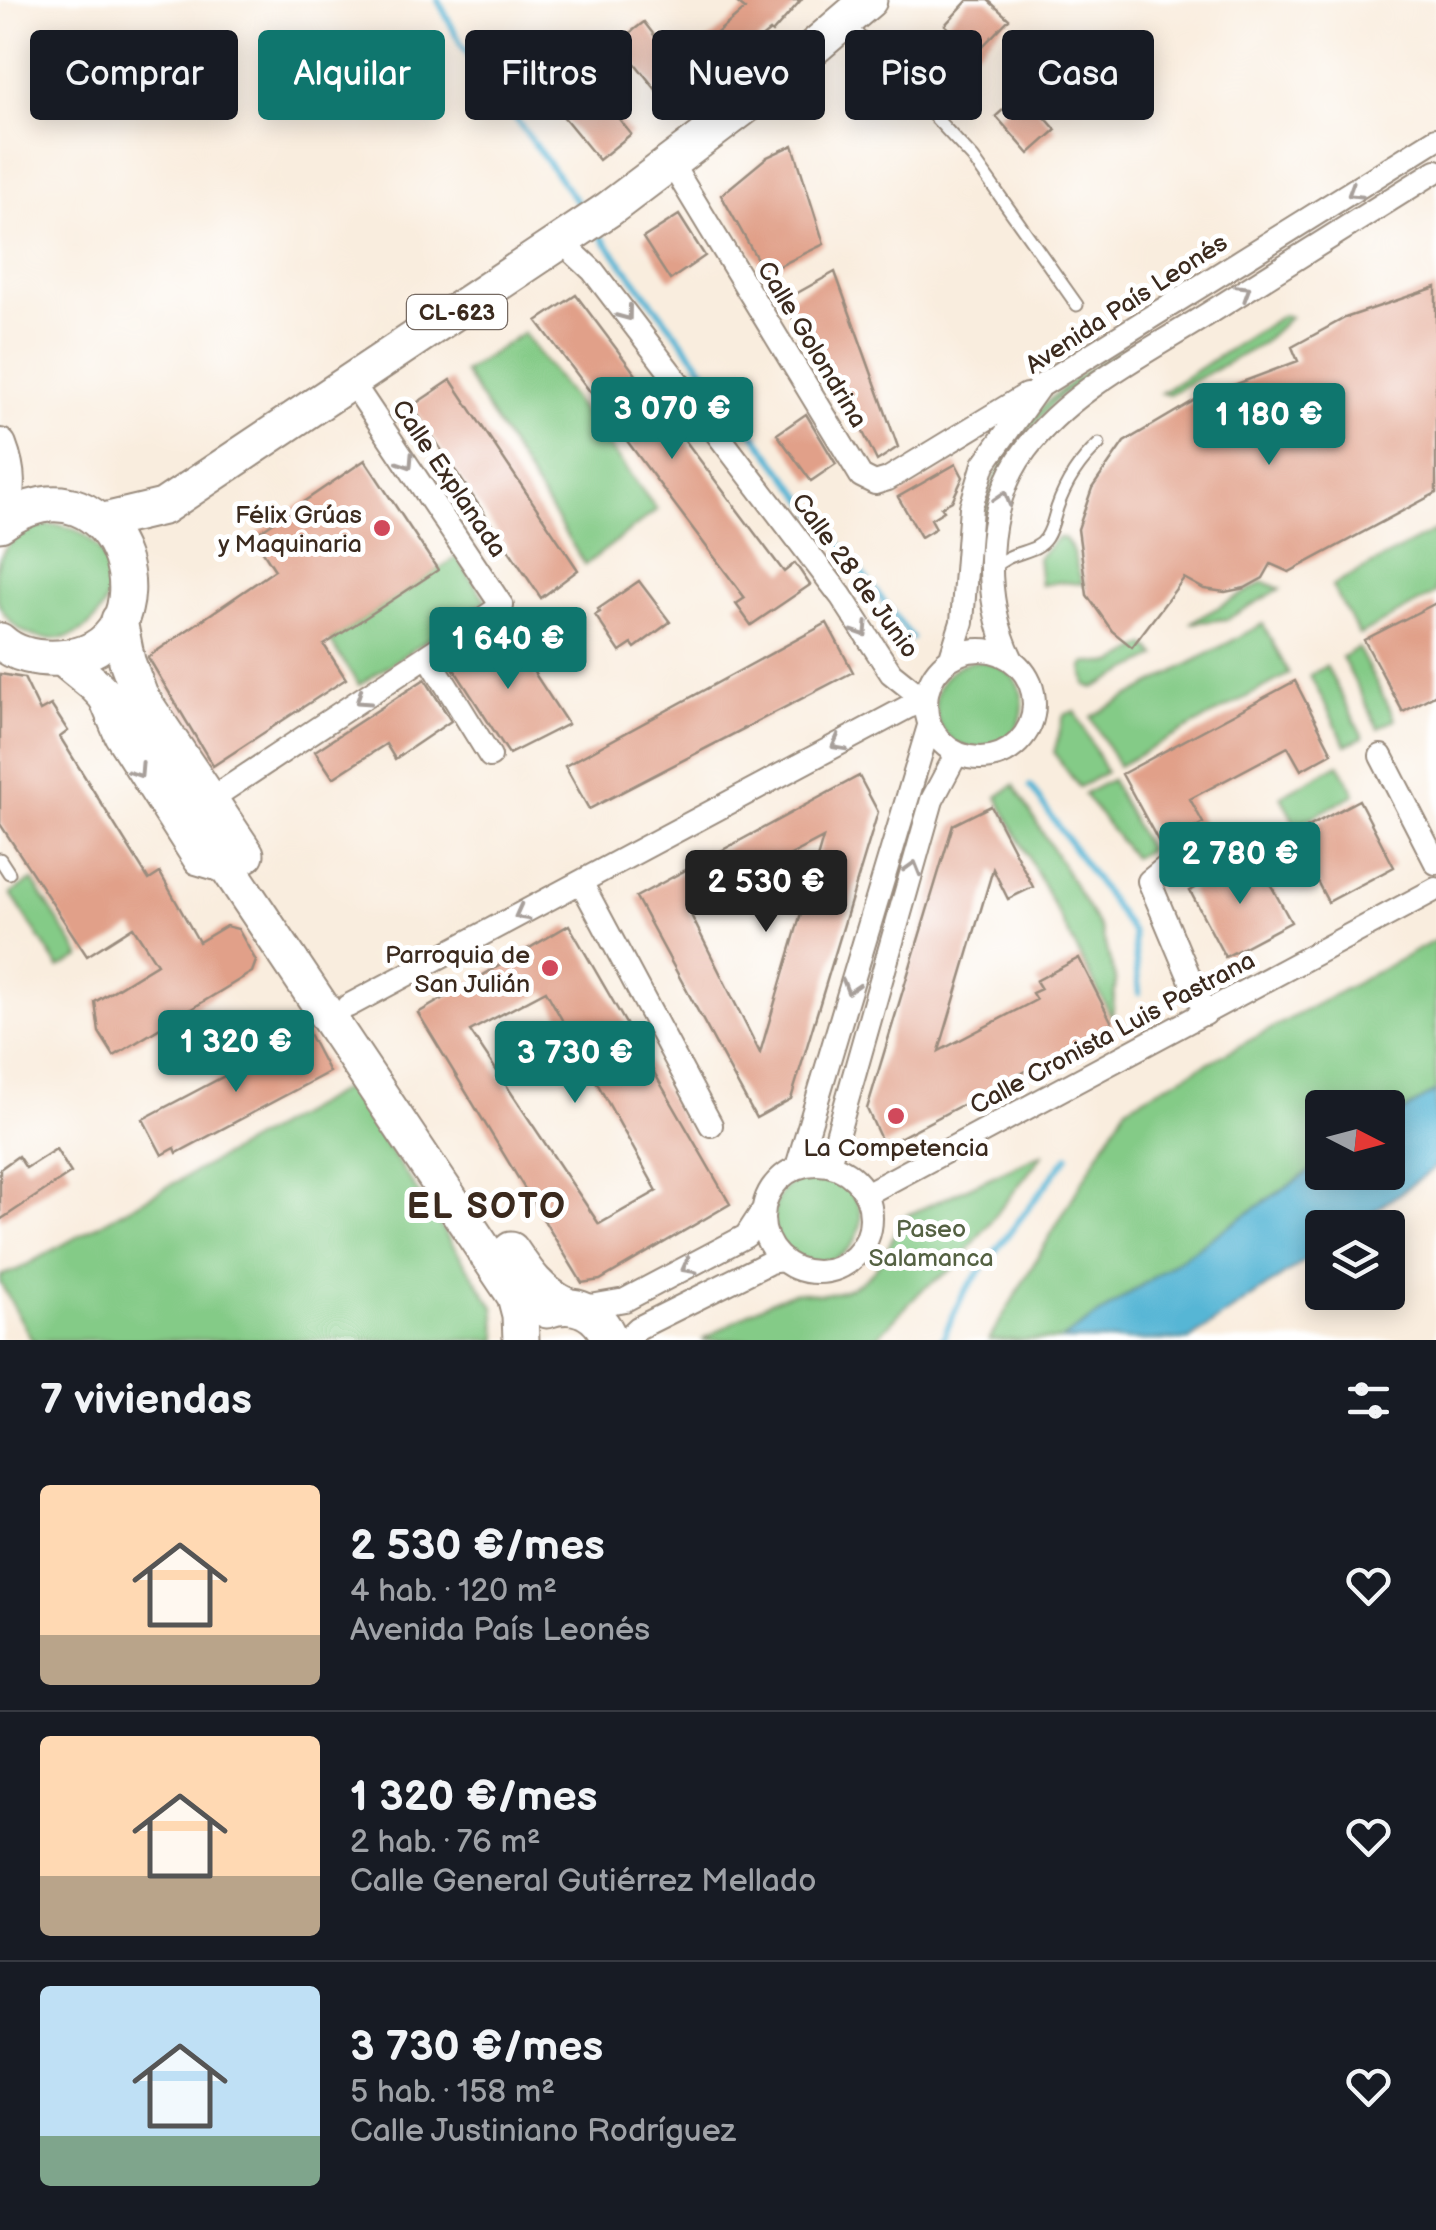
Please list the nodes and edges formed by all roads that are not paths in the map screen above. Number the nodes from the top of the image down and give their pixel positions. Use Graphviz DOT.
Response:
graph roads {
  1 [pos="857,11"];
  2 [pos="1436,139"];
  3 [pos="671,164"];
  4 [pos="1436,171"];
  5 [pos="580,229"];
  6 [pos="1078,305"];
  7 [pos="352,382"];
  8 [pos="1039,386"];
  9 [pos="1099,444"];
  10 [pos="942,448"];
  11 [pos="4,456"];
  12 [pos="984,464"];
  13 [pos="66,505"];
  14 [pos="163,506"];
  15 [pos="0,521"];
  16 [pos="100,522"];
  17 [pos="991,571"];
  18 [pos="128,582"];
  19 [pos="119,620"];
  20 [pos="2,646"];
  21 [pos="428,656"];
  22 [pos="62,658"];
  23 [pos="951,658"];
  24 [pos="1012,660"];
  25 [pos="926,700"];
  26 [pos="929,726"];
  27 [pos="956,753"];
  28 [pos="490,756"];
  29 [pos="1382,756"];
  30 [pos="211,799"];
  31 [pos="1192,855"];
  32 [pos="0,858"];
  33 [pos="1436,863"];
  34 [pos="10,873"];
  35 [pos="245,881"];
  36 [pos="580,882"];
  37 [pos="1436,889"];
  38 [pos="348,1006"];
  39 [pos="1206,1014"];
  40 [pos="711,1125"];
  41 [pos="829,1164"];
  42 [pos="796,1167"];
  43 [pos="866,1194"];
  44 [pos="763,1210"];
  45 [pos="783,1260"];
  46 [pos="572,1307"];
  47 [pos="521,1340"];
  48 [pos="610,1340"];
  49 [pos="624,1340"];
  1 -- 3 [label="main road, CL-623"];
  1 -- 6 [label="lane"];
  2 -- 8 [label="street, Avenida País Leonés, one-way"];
  3 -- 5 [label="main road, CL-623"];
  3 -- 10 [label="street, Calle Golondrina"];
  17 -- 4 [label="street, Avenida País Leonés, one-way"];
  5 -- 7 [label="main road, CL-623"];
  5 -- 25 [label="street, Calle 28 de Junio, one-way"];
  7 -- 14 [label="main road, CL-623"];
  7 -- 21 [label="street, Calle Explanada, one-way"];
  8 -- 10 [label="street, Calle Golondrina"];
  8 -- 12 [label="street, Avenida País Leonés"];
  9 -- 17 [label="lane"];
  10 -- 12 [label="street"];
  11 -- 13 [label="main road"];
  11 -- 15 [label="main road"];
  12 -- 23 [label="street, Avenida País Leonés"];
  13 -- 15 [label="main road"];
  13 -- 16 [label="main road"];
  14 -- 16 [label="main road, CL-623"];
  14 -- 18 [label="main road"];
  16 -- 18 [label="main road"];
  17 -- 24 [label="street, Avenida País Leonés"];
  18 -- 19 [label="main road"];
  19 -- 22 [label="main road"];
  19 -- 30 [label="main road"];
  20 -- 22 [label="main road"];
  21 -- 28 [label="street"];
  21 -- 30 [label="street, one-way"];
  22 -- 35 [label="main road, one-way"];
  23 -- 24 [label="street"];
  23 -- 25 [label="street"];
  24 -- 27 [label="street"];
  25 -- 26 [label="street"];
  25 -- 36 [label="street, one-way"];
  26 -- 27 [label="street"];
  26 -- 42 [label="street, one-way"];
  41 -- 27 [label="street, one-way"];
  29 -- 33 [label="street"];
  30 -- 35 [label="main road"];
  31 -- 39 [label="street"];
  32 -- 34 [label="lane"];
  35 -- 38 [label="main road"];
  35 -- 47 [label="main road"];
  36 -- 38 [label="street, one-way"];
  36 -- 40 [label="street"];
  37 -- 39 [label="street, Calle Cronista Luis Pastrana"];
  38 -- 46 [label="main road"];
  39 -- 43 [label="street, Calle Cronista Luis Pastrana"];
  41 -- 42 [label="street"];
  41 -- 43 [label="street"];
  42 -- 44 [label="street"];
  43 -- 45 [label="street"];
  44 -- 45 [label="street"];
  44 -- 46 [label="street, one-way"];
  45 -- 49 [label="street"];
  46 -- 47 [label="main road"];
  46 -- 48 [label="main road"];
}
